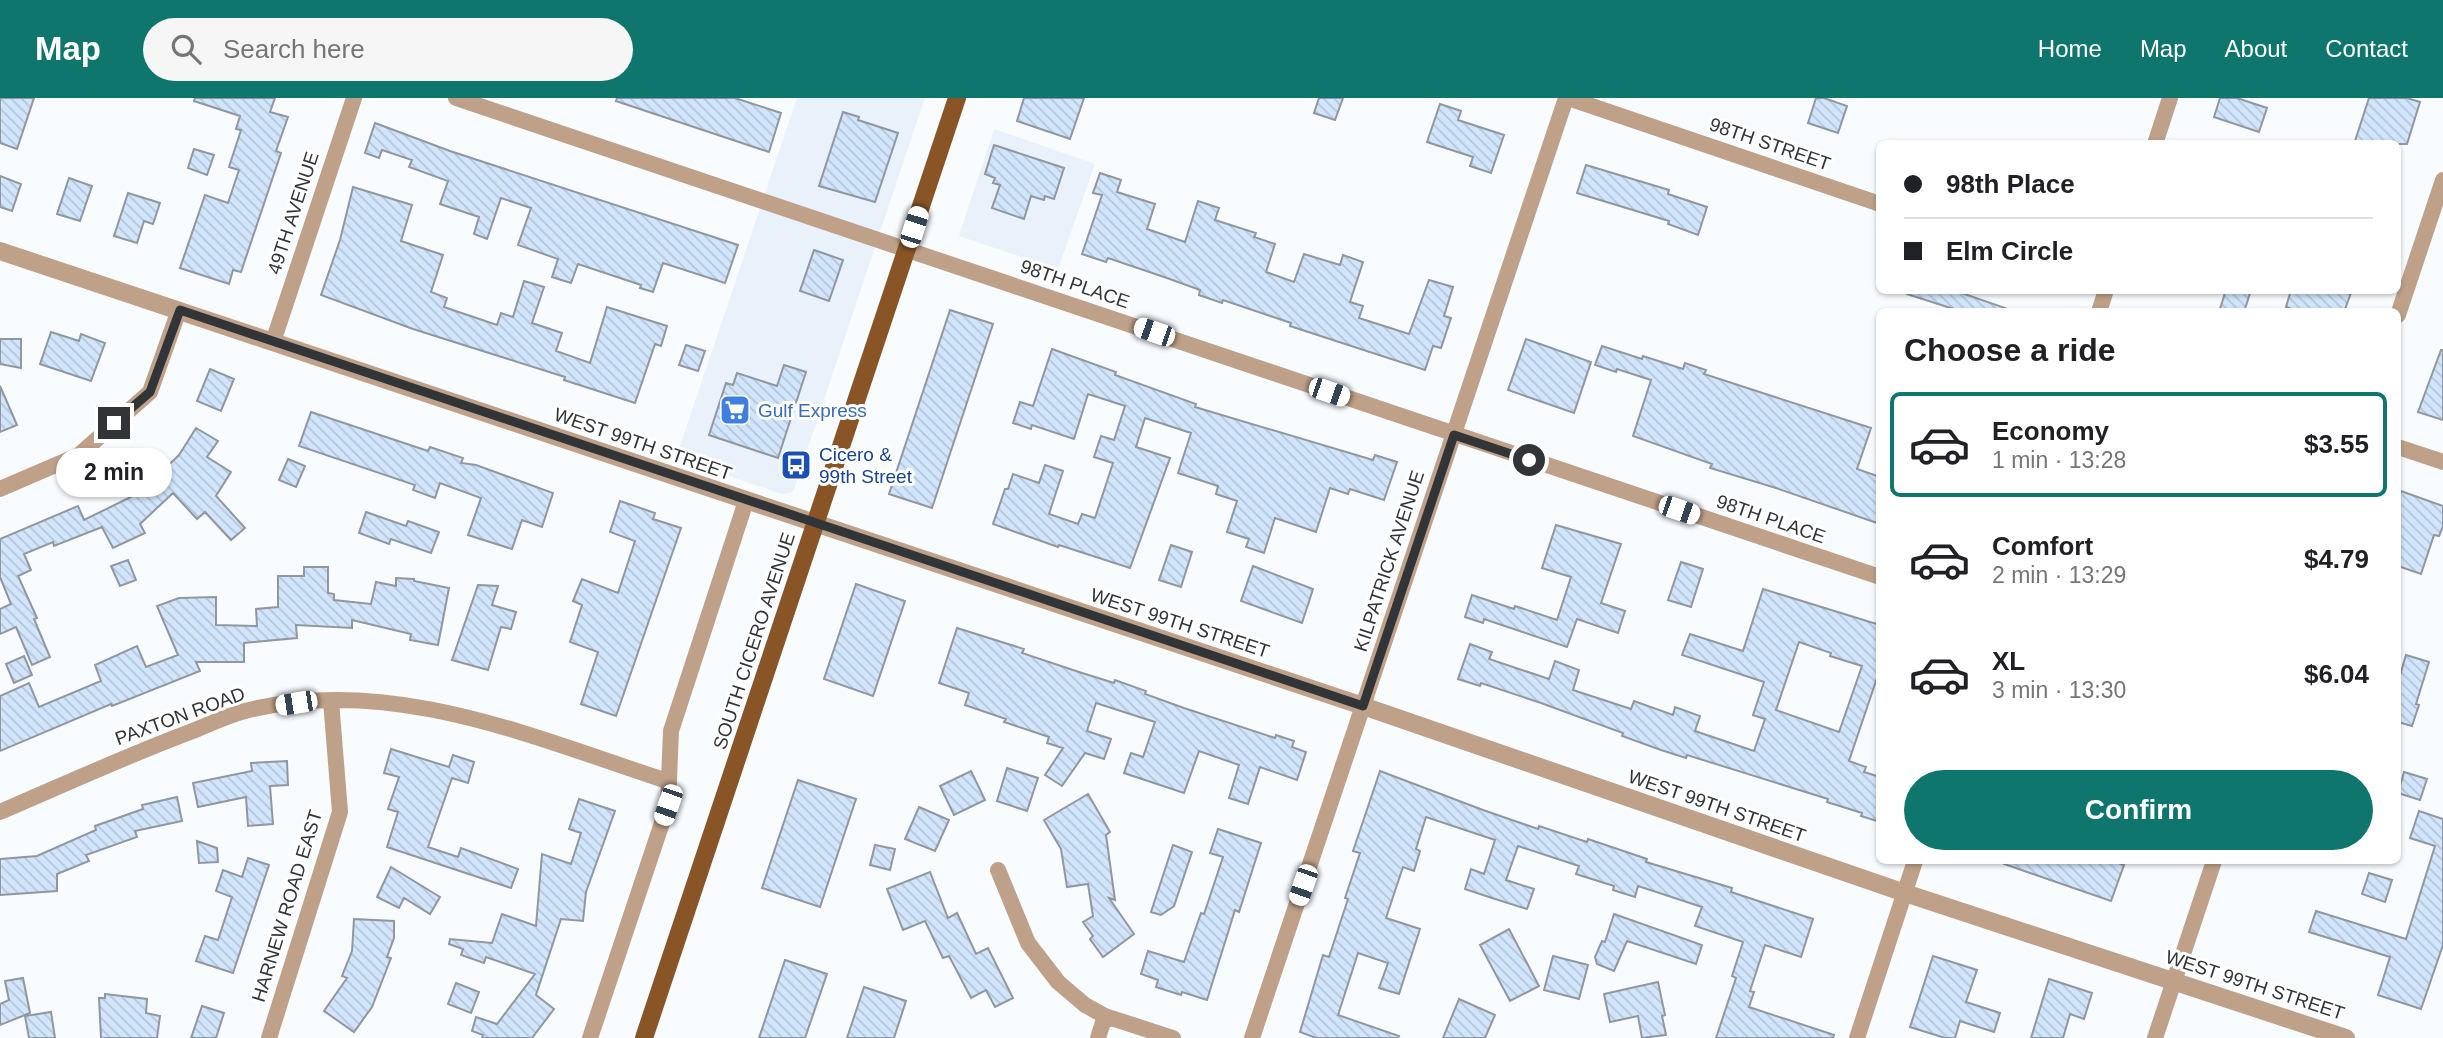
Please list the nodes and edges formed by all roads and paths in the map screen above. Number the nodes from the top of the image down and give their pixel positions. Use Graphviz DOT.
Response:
graph roads {
  1 [pos="354,98"];
  2 [pos="456,98"];
  3 [pos="957,98"];
  4 [pos="1567,98"];
  5 [pos="2170,98"];
  6 [pos="2156,140"];
  7 [pos="2443,180"];
  8 [pos="1876,203"];
  9 [pos="907,249"];
  10 [pos="0,251"];
  11 [pos="2401,308"];
  12 [pos="180,310"];
  13 [pos="273,342"];
  14 [pos="1454,435"];
  15 [pos="2401,448"];
  16 [pos="2443,462"];
  17 [pos="0,489"];
  18 [pos="746,500"];
  19 [pos="815,524"];
  20 [pos="1876,577"];
  21 [pos="331,701"];
  22 [pos="1363,706"];
  23 [pos="667,781"];
  24 [pos="0,812"];
  25 [pos="1914,864"];
  26 [pos="2213,864"];
  27 [pos="998,870"];
  28 [pos="1905,893"];
  29 [pos="2174,981"];
  30 [pos="1105,1016"];
  31 [pos="269,1038"];
  32 [pos="590,1038"];
  33 [pos="644,1038"];
  34 [pos="1098,1038"];
  35 [pos="1173,1038"];
  36 [pos="1252,1038"];
  37 [pos="1857,1038"];
  38 [pos="2155,1038"];
  39 [pos="2346,1038"];
  1 -- 13 [label="street, 49TH AVENUE"];
  2 -- 9 [label="street, 98TH PLACE"];
  3 -- 9 [label="main road, SOUTH CICERO AVENUE"];
  4 -- 8 [label="street, 98TH STREET"];
  4 -- 14 [label="street, KILPATRICK AVENUE"];
  5 -- 6 [label="street"];
  7 -- 11 [label="street"];
  9 -- 14 [label="street, 98TH PLACE"];
  9 -- 19 [label="main road, SOUTH CICERO AVENUE"];
  10 -- 12 [label="street, WEST 99TH STREET"];
  12 -- 13 [label="street, WEST 99TH STREET"];
  12 -- 17 [label="street"];
  13 -- 18 [label="street, WEST 99TH STREET"];
  14 -- 20 [label="street, 98TH PLACE"];
  14 -- 22 [label="street, KILPATRICK AVENUE"];
  15 -- 16 [label="street"];
  18 -- 19 [label="street, WEST 99TH STREET"];
  18 -- 23 [label="street"];
  19 -- 22 [label="street, WEST 99TH STREET"];
  19 -- 33 [label="main road, SOUTH CICERO AVENUE"];
  21 -- 23 [label="street, PAXTON ROAD"];
  21 -- 24 [label="street, PAXTON ROAD"];
  21 -- 31 [label="street, HARNEW ROAD EAST"];
  22 -- 28 [label="street, WEST 99TH STREET"];
  22 -- 36 [label="street, KILPATRICK AVENUE"];
  23 -- 32 [label="street"];
  25 -- 28 [label="street"];
  26 -- 29 [label="street"];
  27 -- 30 [label="street"];
  28 -- 29 [label="street, WEST 99TH STREET"];
  28 -- 37 [label="street"];
  29 -- 38 [label="street"];
  29 -- 39 [label="street, WEST 99TH STREET"];
  30 -- 34 [label="street"];
  30 -- 35 [label="street"];
}
